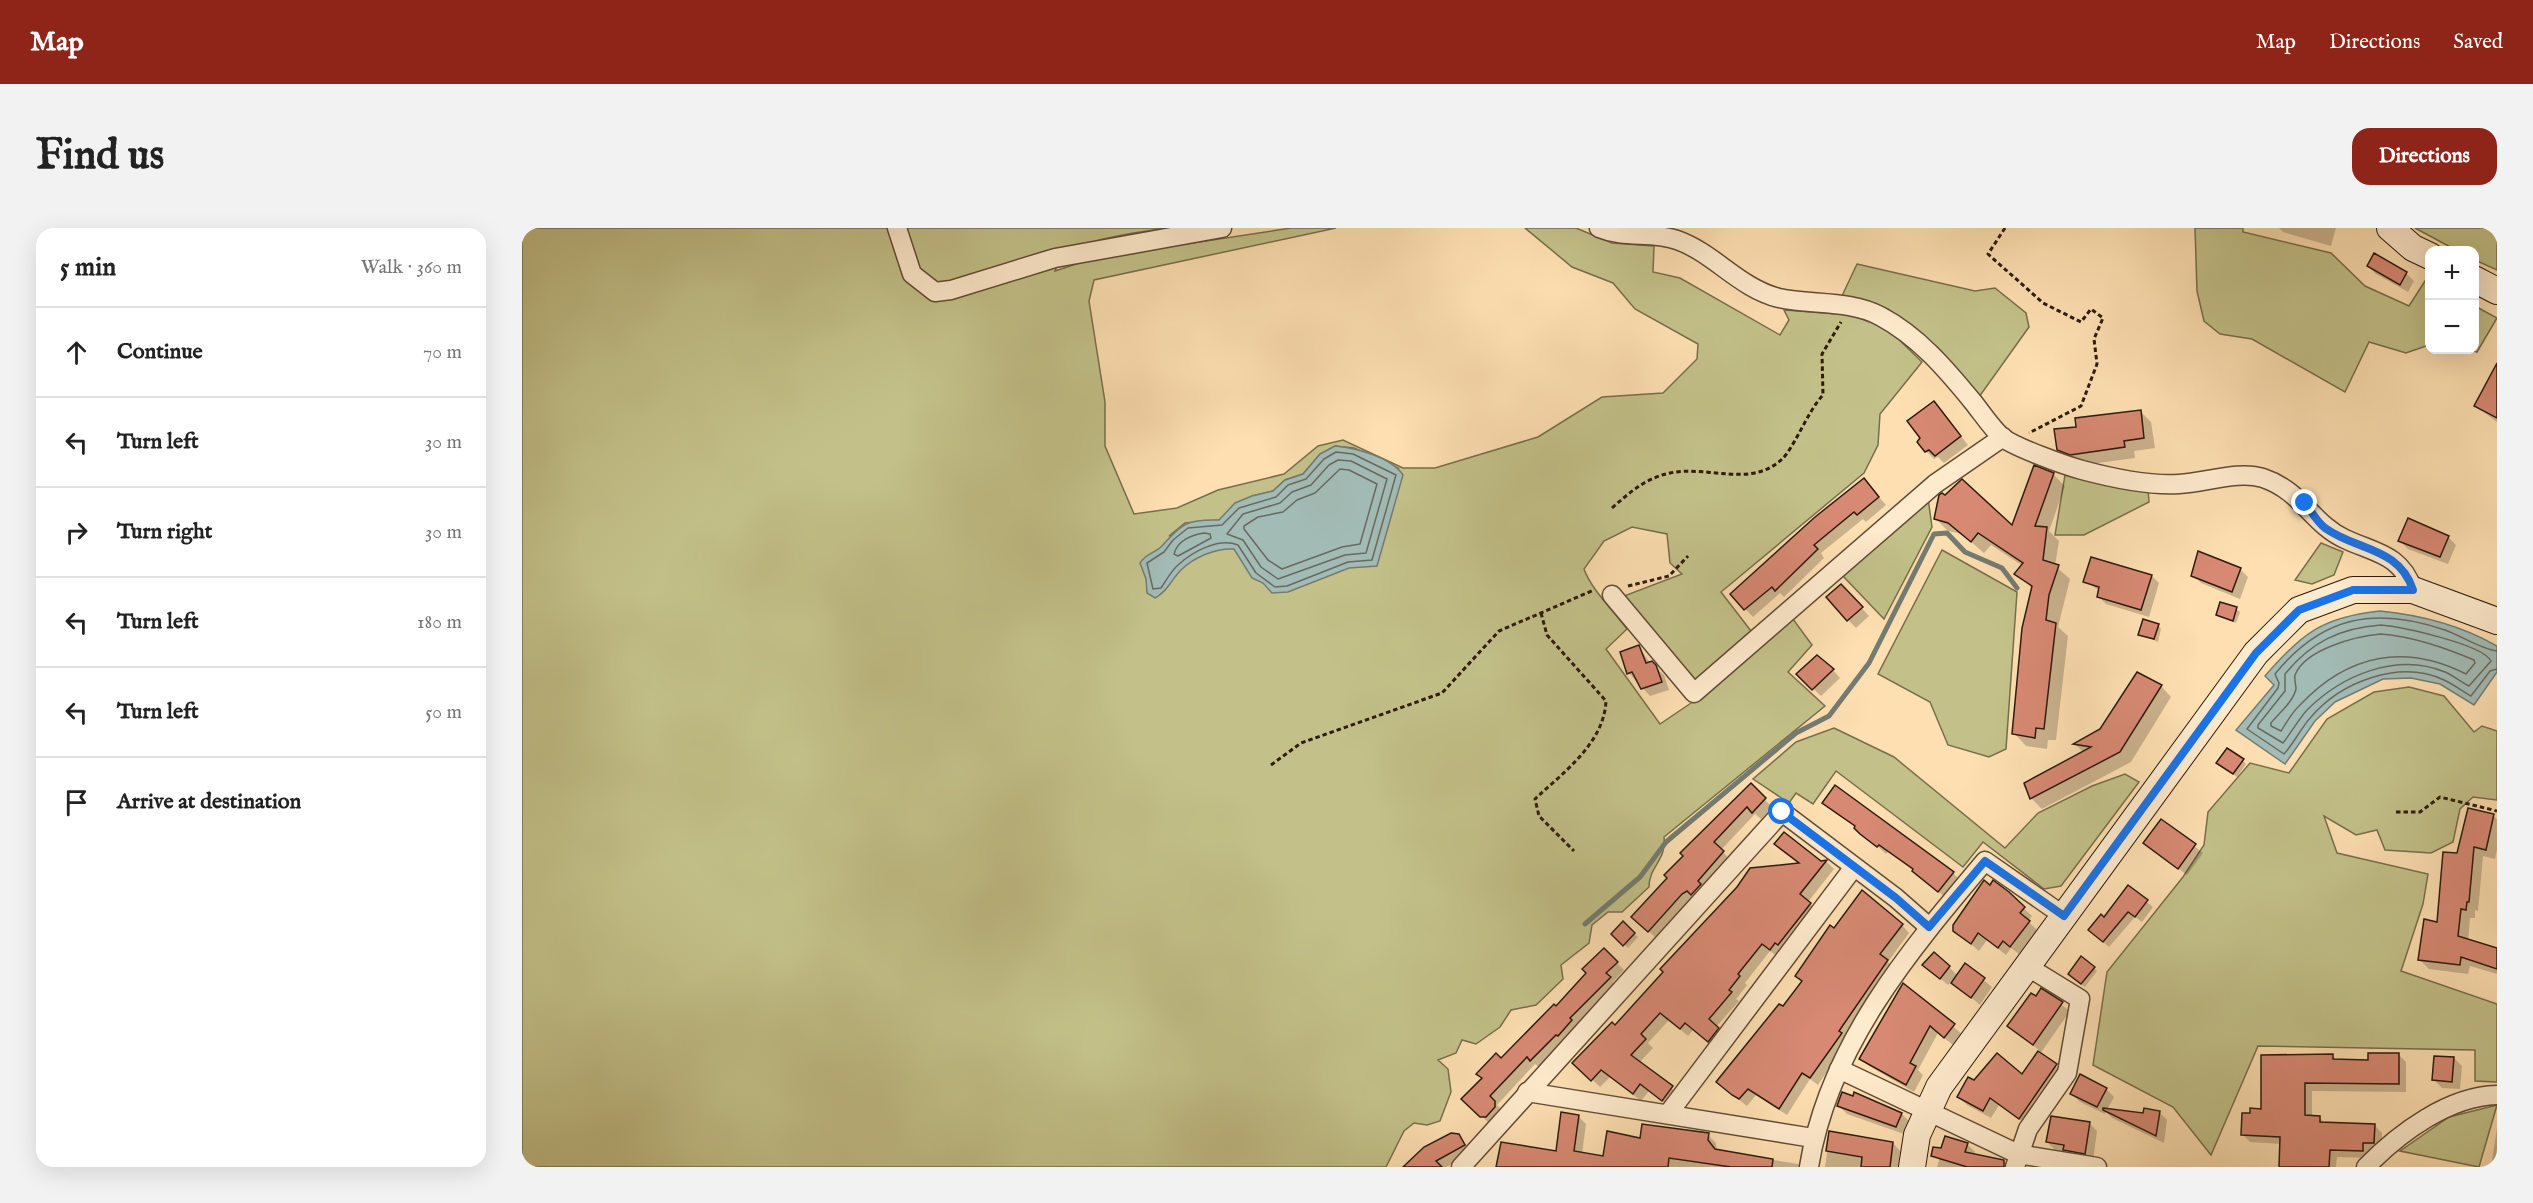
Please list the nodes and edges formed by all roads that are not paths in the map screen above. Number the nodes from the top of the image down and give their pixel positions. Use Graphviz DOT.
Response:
graph roads {
  1 [pos="897,228"];
  2 [pos="1222,228"];
  3 [pos="1599,228"];
  4 [pos="2390,228"];
  5 [pos="2425,254"];
  6 [pos="2479,281"];
  7 [pos="2497,291"];
  8 [pos="2003,437"];
  9 [pos="2413,590"];
  10 [pos="1612,595"];
  11 [pos="2497,621"];
  12 [pos="1854,867"];
  13 [pos="2064,916"];
  14 [pos="1929,927"];
  15 [pos="2028,967"];
  16 [pos="1839,1069"];
  17 [pos="1527,1092"];
  18 [pos="2497,1095"];
  19 [pos="1928,1112"];
  20 [pos="1668,1114"];
  21 [pos="1813,1138"];
  22 [pos="2016,1161"];
  23 [pos="1461,1167"];
  24 [pos="1809,1167"];
  25 [pos="1912,1167"];
  26 [pos="2097,1167"];
  27 [pos="2366,1167"];
  1 -- 2 [label="street"];
  3 -- 8 [label="street"];
  4 -- 5 [label="street"];
  6 -- 7 [label="street"];
  8 -- 9 [label="street"];
  8 -- 10 [label="street"];
  9 -- 11 [label="street"];
  9 -- 13 [label="street"];
  12 -- 14 [label="street"];
  12 -- 17 [label="street"];
  12 -- 20 [label="street"];
  13 -- 14 [label="street"];
  13 -- 15 [label="street"];
  14 -- 16 [label="street"];
  15 -- 19 [label="street"];
  15 -- 22 [label="street"];
  16 -- 19 [label="street"];
  16 -- 21 [label="street"];
  17 -- 20 [label="street"];
  17 -- 23 [label="street"];
  18 -- 27 [label="street"];
  19 -- 22 [label="street"];
  19 -- 25 [label="street"];
  20 -- 21 [label="street"];
  21 -- 24 [label="street"];
  22 -- 26 [label="street"];
}
